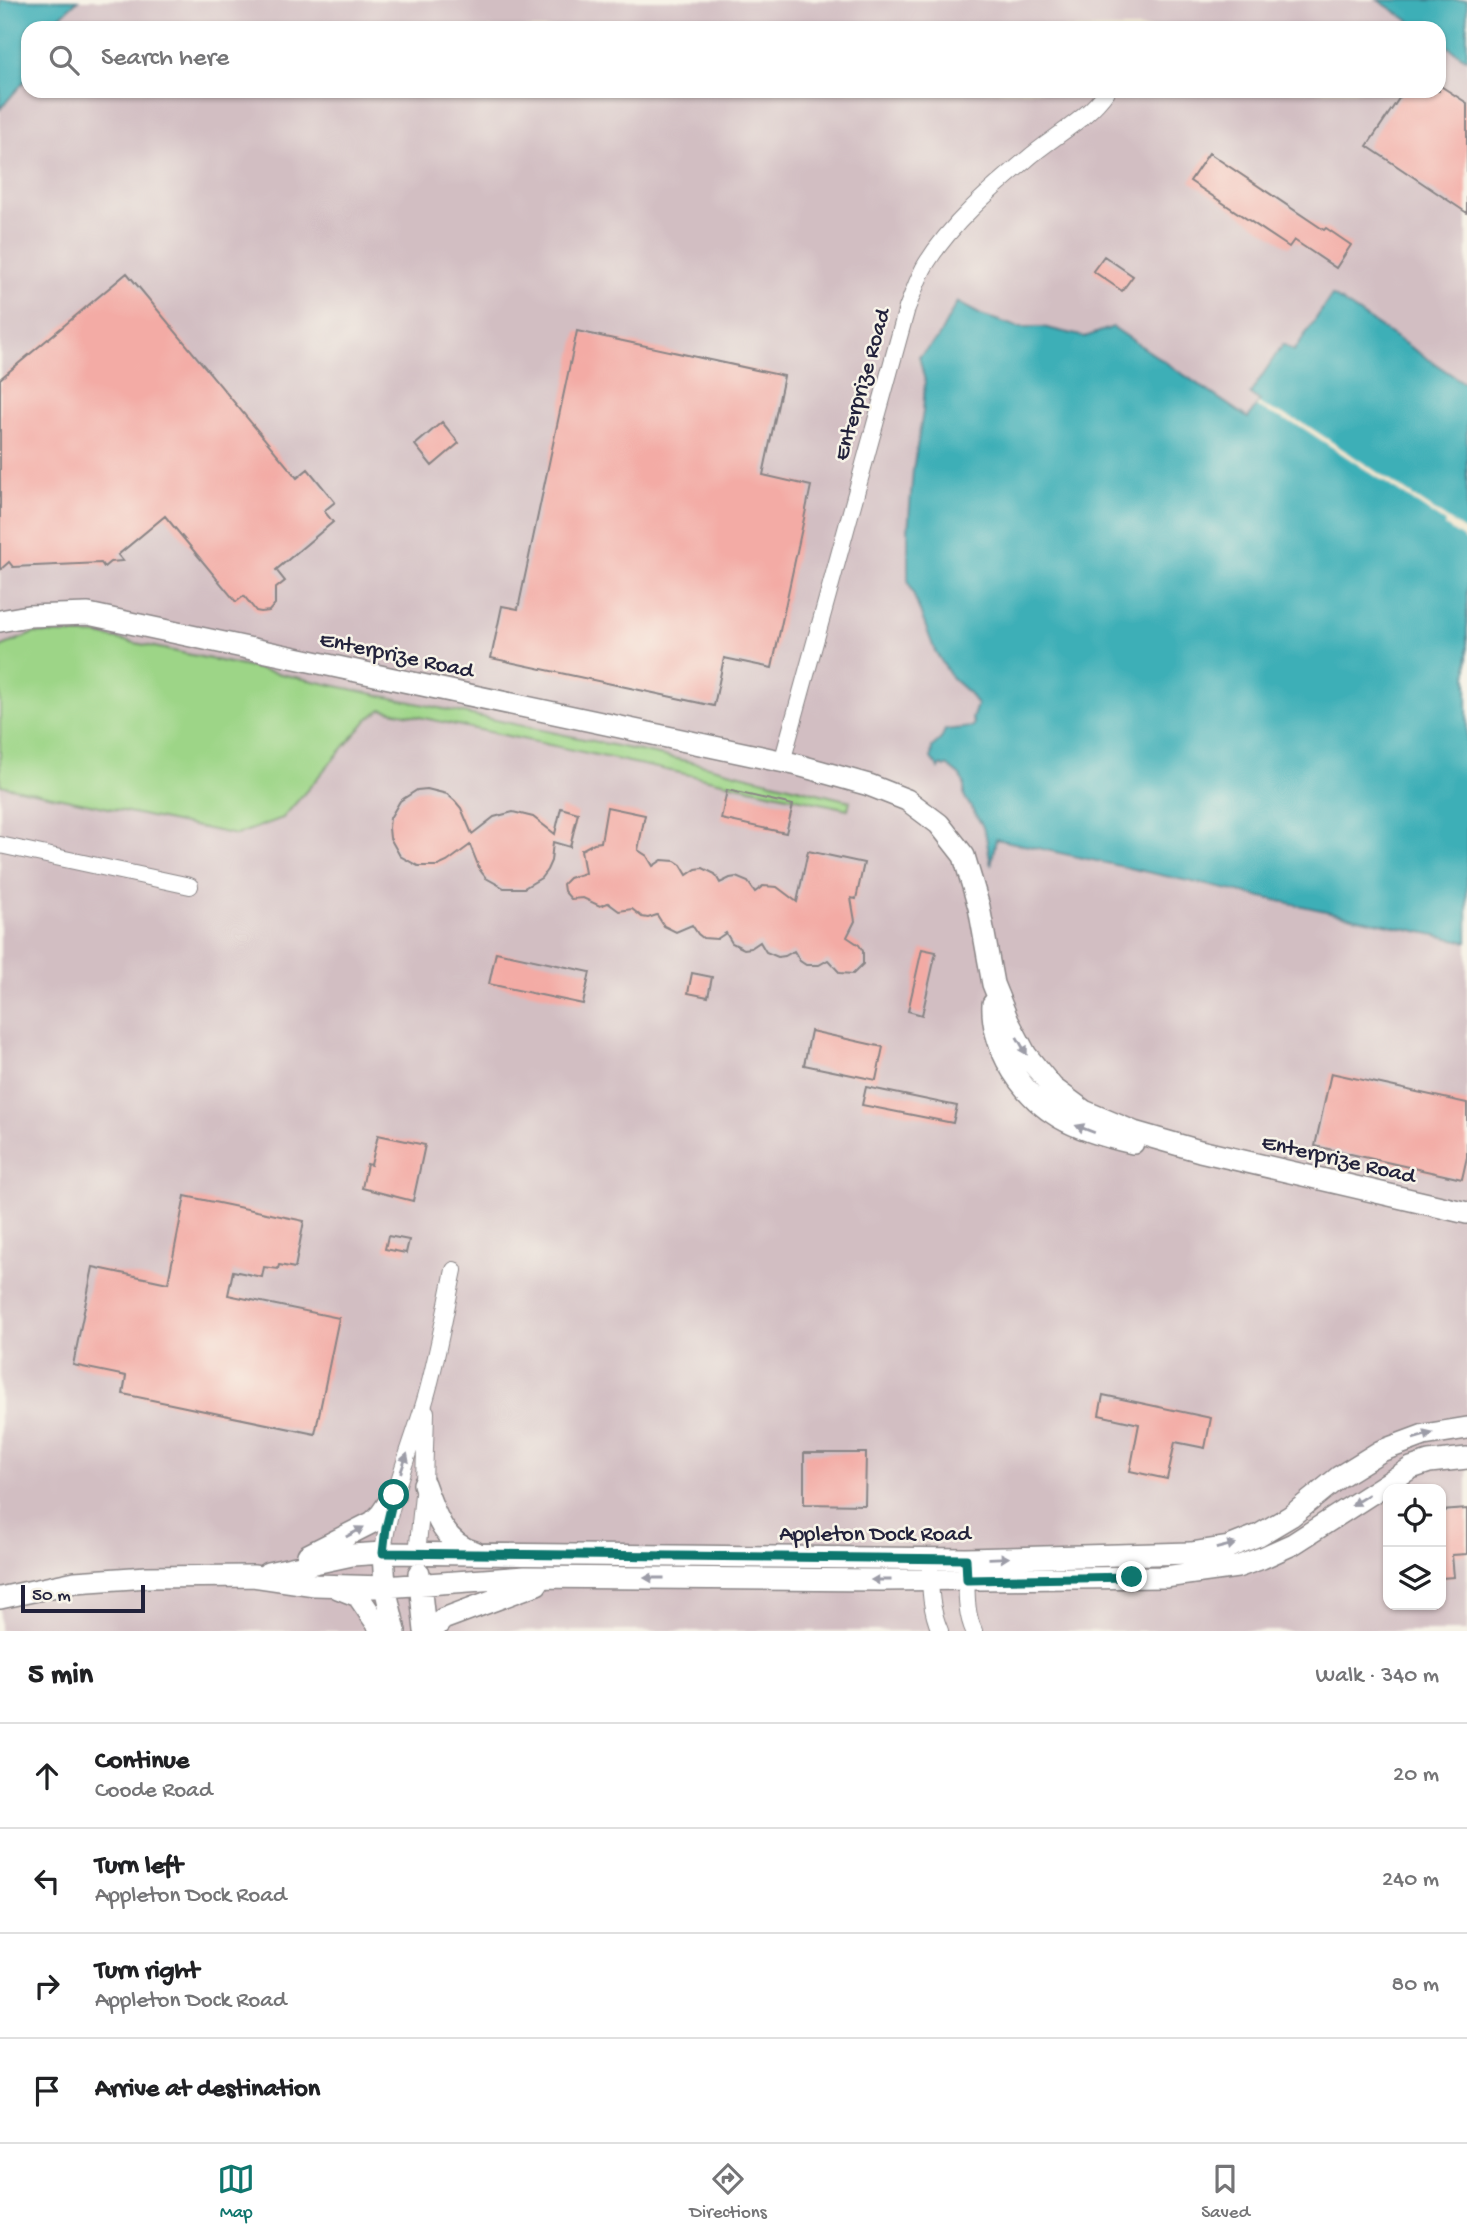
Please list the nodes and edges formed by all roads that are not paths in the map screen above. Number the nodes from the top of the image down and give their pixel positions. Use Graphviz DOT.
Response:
graph roads {
  1 [pos="1100,98"];
  2 [pos="0,621"];
  3 [pos="782,762"];
  4 [pos="0,845"];
  5 [pos="190,887"];
  6 [pos="1467,1213"];
  7 [pos="454,1270"];
  8 [pos="426,1396"];
  9 [pos="1467,1428"];
  10 [pos="1467,1458"];
  11 [pos="424,1484"];
  12 [pos="394,1495"];
  13 [pos="383,1553"];
  14 [pos="481,1553"];
  15 [pos="417,1554"];
  16 [pos="930,1570"];
  17 [pos="966,1570"];
  18 [pos="256,1575"];
  19 [pos="563,1578"];
  20 [pos="420,1585"];
  21 [pos="331,1586"];
  22 [pos="385,1587"];
  23 [pos="28,1593"];
  24 [pos="0,1598"];
  25 [pos="0,1609"];
  26 [pos="382,1631"];
  27 [pos="395,1631"];
  28 [pos="425,1631"];
  29 [pos="432,1631"];
  30 [pos="940,1631"];
  31 [pos="974,1631"];
  1 -- 3 [label="street, Enterprize Road"];
  2 -- 3 [label="street, Enterprize Road"];
  3 -- 6 [label="street, Enterprize Road"];
  4 -- 5 [label="street"];
  7 -- 8 [label="street"];
  8 -- 11 [label="street"];
  12 -- 8 [label="street, one-way"];
  17 -- 9 [label="street, Appleton Dock Road, one-way"];
  10 -- 17 [label="street, Appleton Dock Road, one-way"];
  11 -- 14 [label="street"];
  11 -- 15 [label="street"];
  12 -- 13 [label="street"];
  18 -- 12 [label="street, one-way"];
  13 -- 15 [label="street, Appleton Dock Road"];
  13 -- 18 [label="street, Appleton Dock Road"];
  13 -- 22 [label="street"];
  14 -- 15 [label="street, Appleton Dock Road"];
  14 -- 16 [label="street, Appleton Dock Road"];
  15 -- 20 [label="street"];
  16 -- 17 [label="street, Appleton Dock Road"];
  16 -- 19 [label="street, Appleton Dock Road, one-way"];
  16 -- 30 [label="street"];
  17 -- 31 [label="street"];
  18 -- 21 [label="street, Appleton Dock Road"];
  18 -- 23 [label="street, Appleton Dock Road"];
  19 -- 20 [label="street, Appleton Dock Road"];
  19 -- 29 [label="street"];
  20 -- 22 [label="street, Appleton Dock Road"];
  20 -- 28 [label="street"];
  21 -- 22 [label="street, Appleton Dock Road"];
  21 -- 26 [label="street"];
  22 -- 27 [label="street"];
  23 -- 24 [label="street, Appleton Dock Road"];
  23 -- 25 [label="street, Appleton Dock Road"];
}
